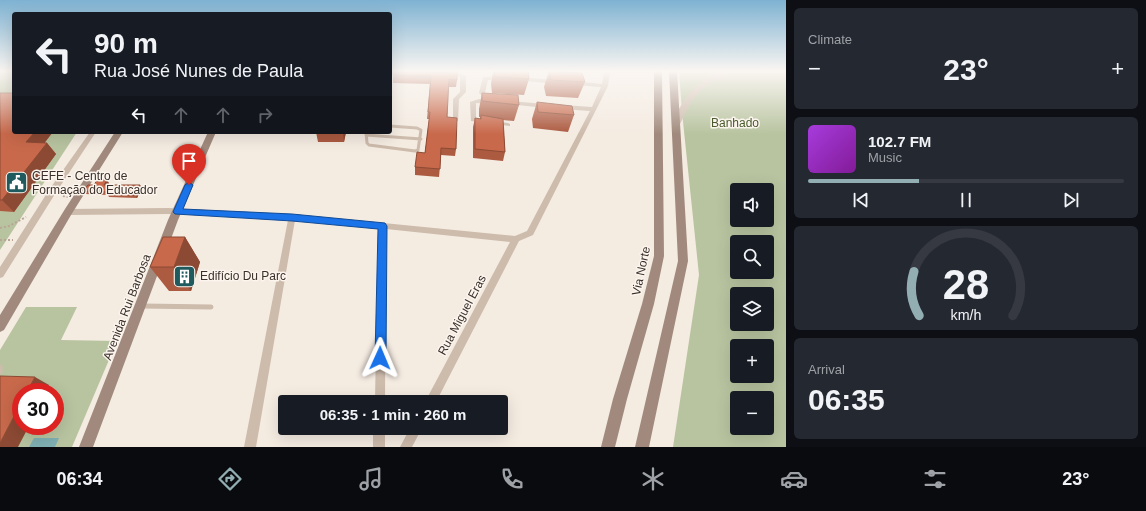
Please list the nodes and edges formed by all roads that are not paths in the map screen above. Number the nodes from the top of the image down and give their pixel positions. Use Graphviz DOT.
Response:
graph roads {
  1 [pos="463,92"];
  2 [pos="602,92"];
  3 [pos="658,92"];
  4 [pos="674,92"];
  5 [pos="693,92"];
  6 [pos="551,106"];
  7 [pos="558,107"];
  8 [pos="594,109"];
  9 [pos="456,120"];
  10 [pos="676,124"];
  11 [pos="508,125"];
  12 [pos="392,126"];
  13 [pos="92,134"];
  14 [pos="118,134"];
  15 [pos="211,134"];
  16 [pos="366,134"];
  17 [pos="375,134"];
  18 [pos="421,139"];
  19 [pos="68,212"];
  20 [pos="178,212"];
  21 [pos="292,217"];
  22 [pos="382,226"];
  23 [pos="516,239"];
  24 [pos="0,274"];
  25 [pos="142,306"];
  26 [pos="211,307"];
  27 [pos="0,326"];
  28 [pos="0,367"];
  29 [pos="0,372"];
  30 [pos="380,395"];
  31 [pos="434,395"];
  32 [pos="380,435"];
  33 [pos="412,435"];
  34 [pos="86,447"];
  35 [pos="250,447"];
  36 [pos="379,447"];
  37 [pos="406,447"];
  38 [pos="608,447"];
  39 [pos="642,447"];
  1 -- 9 [label="street"];
  2 -- 8 [label="street"];
  3 -- 38 [label="main road, Via Norte"];
  4 -- 10 [label="main road"];
  5 -- 10 [label="street"];
  6 -- 11 [label="street"];
  7 -- 8 [label="street"];
  8 -- 23 [label="street"];
  10 -- 39 [label="main road"];
  12 -- 18 [label="lane"];
  13 -- 24 [label="street"];
  14 -- 19 [label="main road"];
  15 -- 20 [label="main road, Avenida Rui Barbosa"];
  16 -- 18 [label="lane"];
  17 -- 18 [label="lane"];
  19 -- 20 [label="street"];
  19 -- 27 [label="main road"];
  20 -- 21 [label="street"];
  20 -- 25 [label="main road, Avenida Rui Barbosa"];
  21 -- 22 [label="street"];
  21 -- 35 [label="street"];
  22 -- 23 [label="street"];
  22 -- 30 [label="street"];
  23 -- 31 [label="street, Rua Miguel Eras"];
  25 -- 26 [label="lane"];
  25 -- 34 [label="main road, Avenida Rui Barbosa"];
  28 -- 29 [label="lane"];
  32 -- 36 [label="street"];
  33 -- 37 [label="street"];
}
